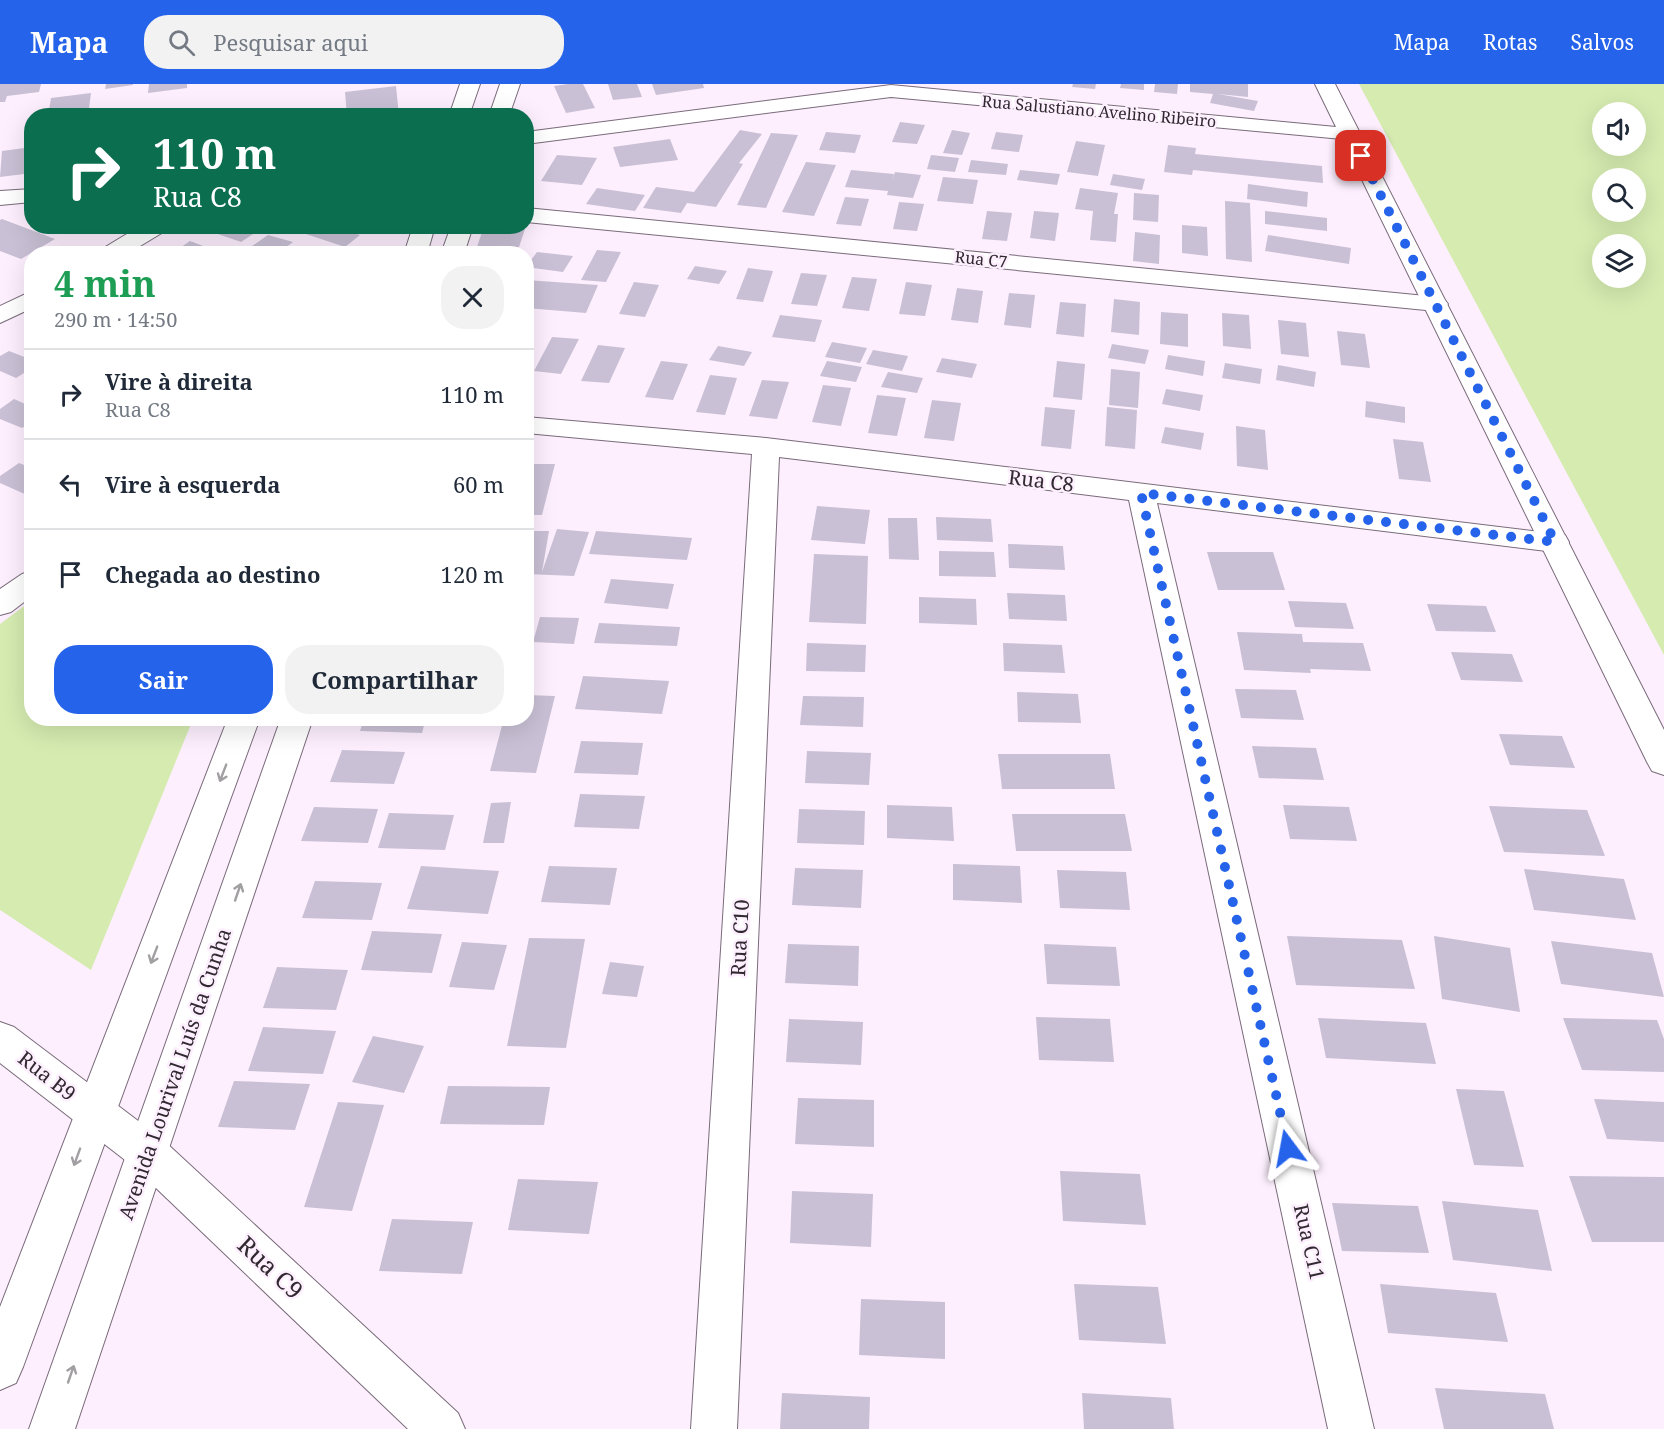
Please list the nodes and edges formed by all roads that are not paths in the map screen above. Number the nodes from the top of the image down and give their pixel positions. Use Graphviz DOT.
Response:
graph roads {
  1 [pos="470,84"];
  2 [pos="510,84"];
  3 [pos="1325,84"];
  4 [pos="462,108"];
  5 [pos="502,108"];
  6 [pos="1350,134"];
  7 [pos="534,137"];
  8 [pos="24,196"];
  9 [pos="0,198"];
  10 [pos="534,216"];
  11 [pos="144,234"];
  12 [pos="123,246"];
  13 [pos="24,302"];
  14 [pos="1436,304"];
  15 [pos="0,316"];
  16 [pos="534,426"];
  17 [pos="766,447"];
  18 [pos="1141,493"];
  19 [pos="1555,542"];
  20 [pos="24,587"];
  21 [pos="0,604"];
  22 [pos="241,726"];
  23 [pos="294,726"];
  24 [pos="1664,762"];
  25 [pos="0,1040"];
  26 [pos="94,1113"];
  27 [pos="148,1154"];
  28 [pos="0,1367"];
  29 [pos="52,1429"];
  30 [pos="442,1429"];
  31 [pos="714,1429"];
  32 [pos="1351,1429"];
  1 -- 4 [label="street"];
  2 -- 5 [label="street"];
  3 -- 6 [label="street"];
  6 -- 7 [label="street, Rua Salustiano Avelino Ribeiro"];
  6 -- 14 [label="street"];
  8 -- 9 [label="street"];
  10 -- 14 [label="street, Rua C7"];
  11 -- 12 [label="street"];
  13 -- 15 [label="street"];
  14 -- 19 [label="street"];
  16 -- 17 [label="street, Rua C8"];
  17 -- 18 [label="street, Rua C8"];
  17 -- 31 [label="street, Rua C10"];
  18 -- 19 [label="street, Rua C8"];
  18 -- 32 [label="street, Rua C11"];
  19 -- 24 [label="street"];
  20 -- 21 [label="street"];
  22 -- 26 [label="street, one-way"];
  27 -- 23 [label="street, Avenida Lourival Luís da Cunha, one-way"];
  25 -- 26 [label="street, Rua B9"];
  26 -- 27 [label="street, Rua C9"];
  26 -- 28 [label="street, one-way"];
  29 -- 27 [label="street, Avenida Lourival Luís da Cunha, one-way"];
  27 -- 30 [label="street, Rua C9"];
}
